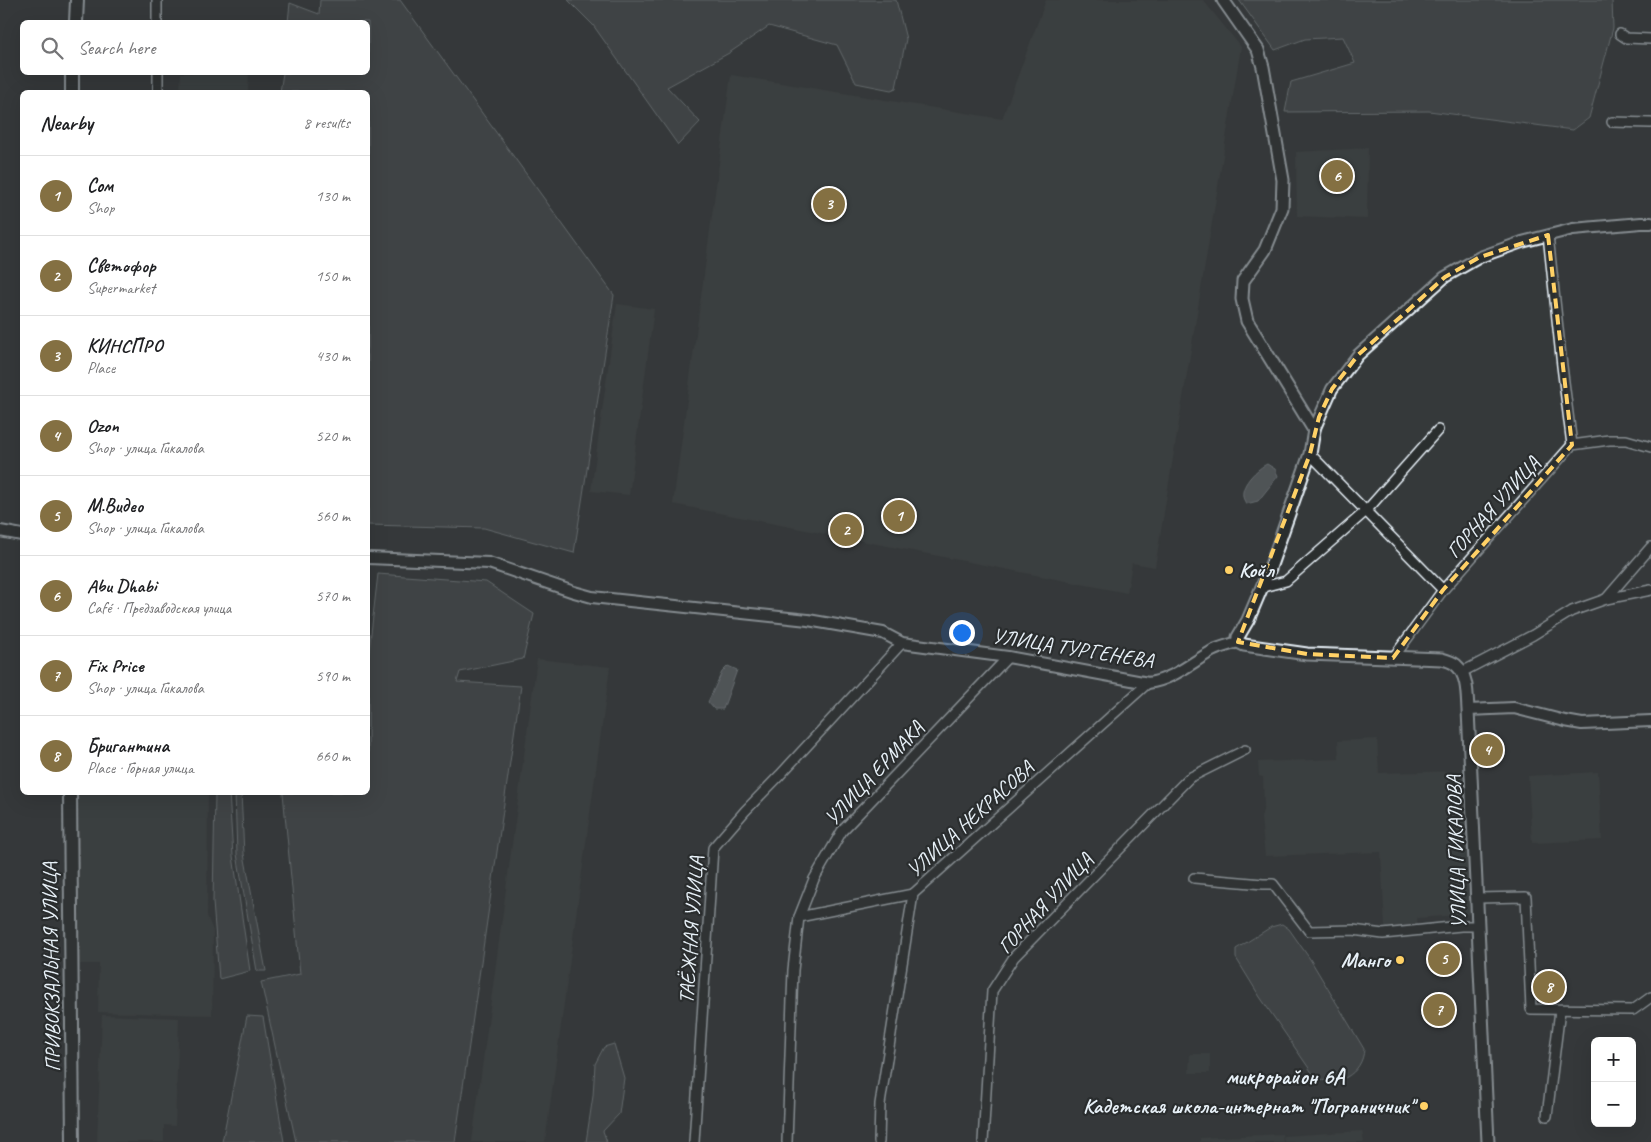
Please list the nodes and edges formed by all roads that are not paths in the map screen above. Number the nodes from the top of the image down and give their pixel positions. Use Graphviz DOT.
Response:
graph roads {
  1 [pos="77,0"];
  2 [pos="157,0"];
  3 [pos="1223,0"];
  4 [pos="76,20"];
  5 [pos="157,20"];
  6 [pos="1620,34"];
  7 [pos="1651,38"];
  8 [pos="72,75"];
  9 [pos="158,75"];
  10 [pos="72,90"];
  11 [pos="158,90"];
  12 [pos="1612,122"];
  13 [pos="1651,124"];
  14 [pos="1651,224"];
  15 [pos="1548,235"];
  16 [pos="1314,430"];
  17 [pos="1438,430"];
  18 [pos="1572,445"];
  19 [pos="1651,447"];
  20 [pos="1310,454"];
  21 [pos="1366,511"];
  22 [pos="0,531"];
  23 [pos="20,534"];
  24 [pos="1651,547"];
  25 [pos="370,558"];
  26 [pos="1263,587"];
  27 [pos="1443,590"];
  28 [pos="1651,590"];
  29 [pos="1606,599"];
  30 [pos="1238,642"];
  31 [pos="902,643"];
  32 [pos="1008,657"];
  33 [pos="1393,658"];
  34 [pos="1462,672"];
  35 [pos="1148,683"];
  36 [pos="1468,710"];
  37 [pos="1651,721"];
  38 [pos="1244,750"];
  39 [pos="70,795"];
  40 [pos="1194,878"];
  41 [pos="913,894"];
  42 [pos="1477,898"];
  43 [pos="799,917"];
  44 [pos="1478,926"];
  45 [pos="1651,997"];
  46 [pos="1560,1010"];
  47 [pos="1547,1116"];
  48 [pos="72,1142"];
  49 [pos="694,1142"];
  50 [pos="787,1142"];
  51 [pos="792,1142"];
  52 [pos="879,1142"];
  53 [pos="983,1142"];
  54 [pos="1488,1142"];
  1 -- 4 [label="main road"];
  2 -- 5 [label="street"];
  3 -- 16 [label="main road"];
  6 -- 7 [label="street"];
  8 -- 10 [label="main road"];
  9 -- 11 [label="street"];
  12 -- 13 [label="street"];
  14 -- 15 [label="street"];
  15 -- 16 [label="street"];
  15 -- 18 [label="street"];
  16 -- 20 [label="main road"];
  17 -- 21 [label="street"];
  18 -- 19 [label="street"];
  18 -- 27 [label="street, ГОРНАЯ УЛИЦА"];
  20 -- 21 [label="street"];
  20 -- 26 [label="main road"];
  21 -- 26 [label="street"];
  21 -- 27 [label="street"];
  22 -- 23 [label="street"];
  24 -- 29 [label="street"];
  25 -- 31 [label="street, УЛИЦА ТУРГЕНЕВА"];
  26 -- 30 [label="main road"];
  27 -- 33 [label="street, ГОРНАЯ УЛИЦА"];
  28 -- 29 [label="street"];
  29 -- 34 [label="street"];
  30 -- 33 [label="main road"];
  30 -- 35 [label="street, УЛИЦА ТУРГЕНЕВА"];
  31 -- 32 [label="street, УЛИЦА ТУРГЕНЕВА"];
  31 -- 49 [label="street, ТАЁЖНАЯ УЛИЦА"];
  32 -- 35 [label="street, УЛИЦА ТУРГЕНЕВА"];
  32 -- 43 [label="street, УЛИЦА ЕРМАКА"];
  33 -- 34 [label="main road"];
  34 -- 36 [label="main road, УЛИЦА ГИКАЛОВА"];
  35 -- 41 [label="street, УЛИЦА НЕКРАСОВА"];
  36 -- 37 [label="street"];
  36 -- 42 [label="main road, УЛИЦА ГИКАЛОВА"];
  38 -- 53 [label="street, ГОРНАЯ УЛИЦА"];
  39 -- 48 [label="main road, ПРИВОКЗАЛЬНАЯ УЛИЦА"];
  40 -- 44 [label="street"];
  41 -- 43 [label="street"];
  41 -- 52 [label="street, УЛИЦА НЕКРАСОВА"];
  42 -- 44 [label="main road, УЛИЦА ГИКАЛОВА"];
  42 -- 46 [label="street"];
  43 -- 50 [label="street, УЛИЦА ЕРМАКА"];
  44 -- 54 [label="main road, УЛИЦА ГИКАЛОВА"];
  45 -- 46 [label="street"];
  46 -- 47 [label="street"];
  50 -- 51 [label="street"];
}
